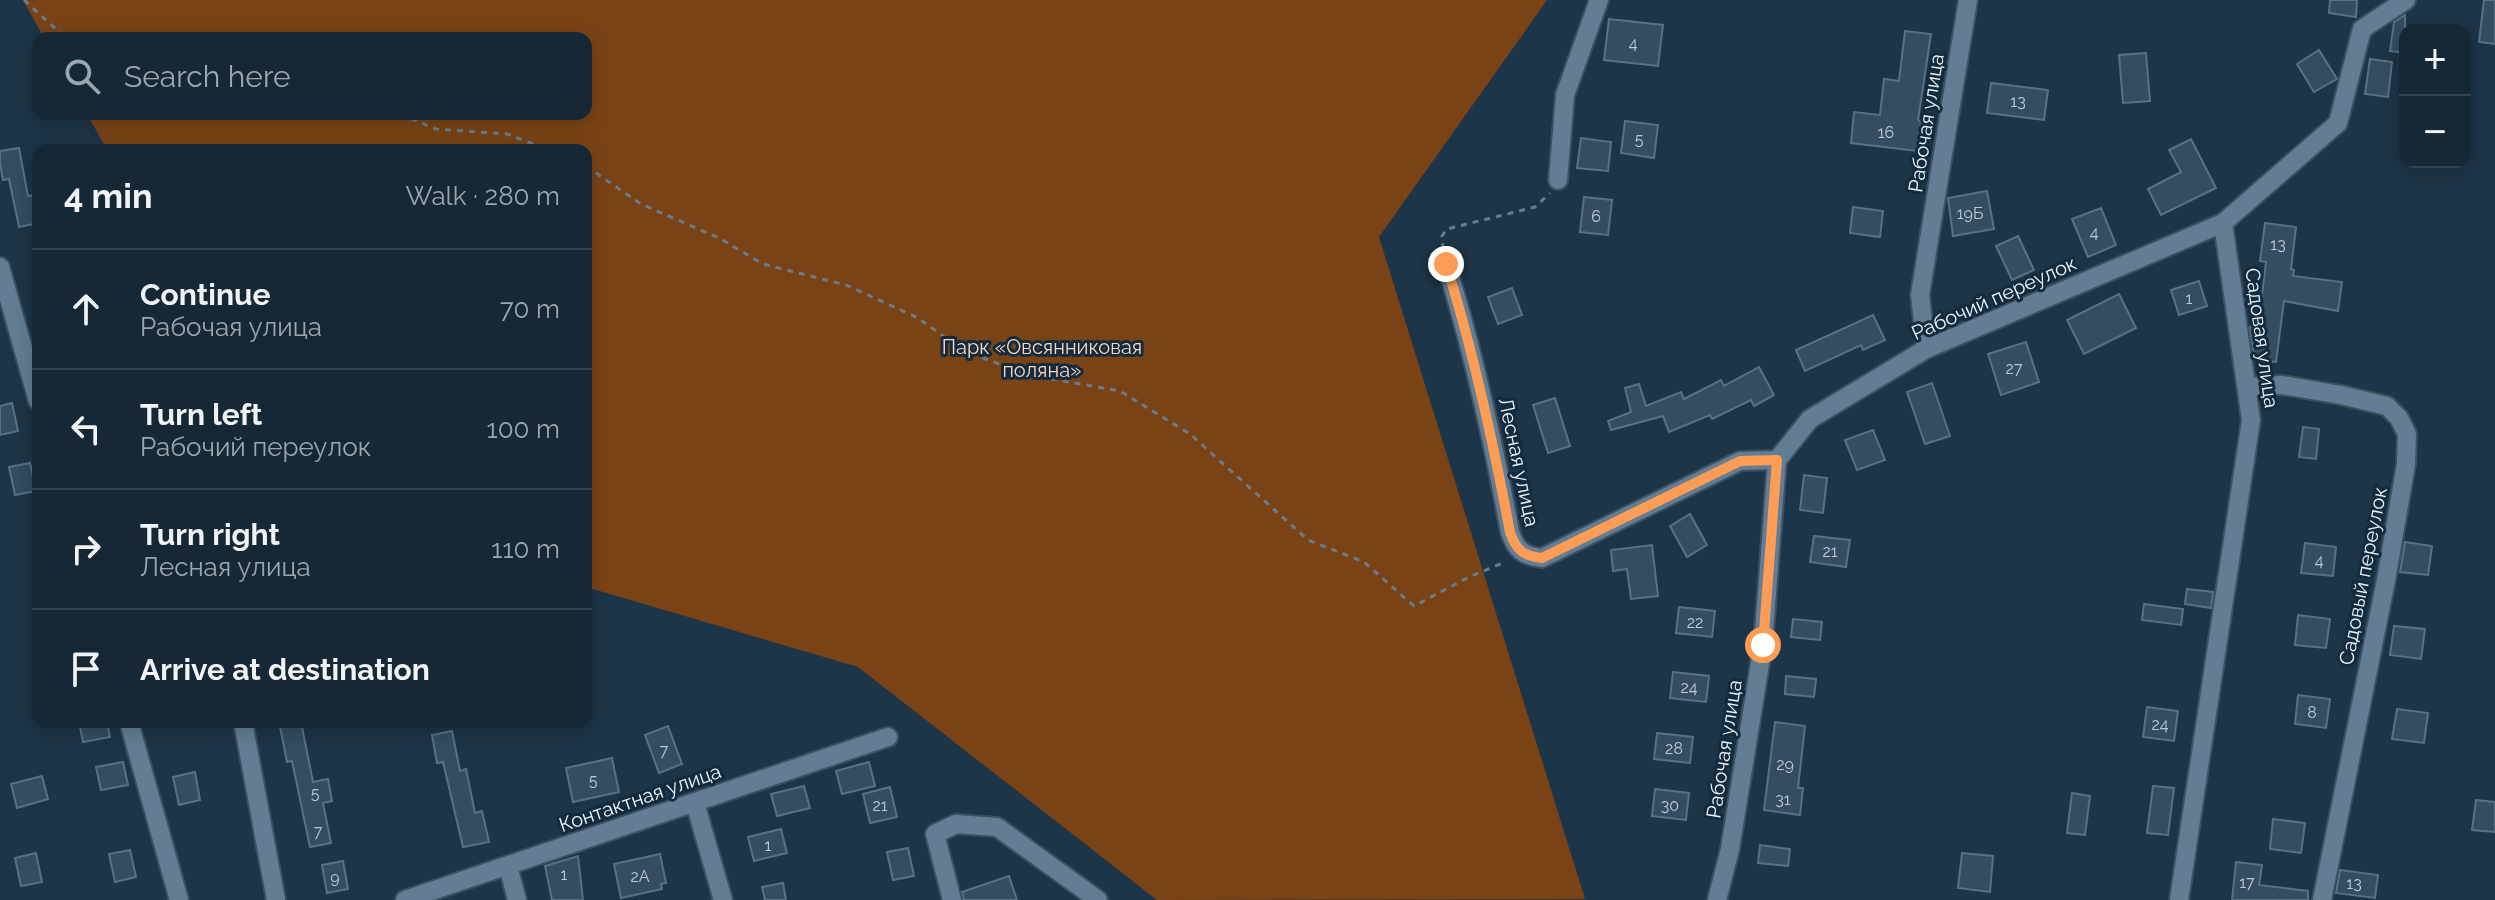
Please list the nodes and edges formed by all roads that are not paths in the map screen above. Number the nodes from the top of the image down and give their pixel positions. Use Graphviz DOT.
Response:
graph roads {
  1 [pos="1599,0"];
  2 [pos="1968,0"];
  3 [pos="2406,0"];
  4 [pos="1558,180"];
  5 [pos="2223,223"];
  6 [pos="1446,264"];
  7 [pos="0,267"];
  8 [pos="1926,349"];
  9 [pos="32,380"];
  10 [pos="2247,387"];
  11 [pos="1777,460"];
  12 [pos="131,728"];
  13 [pos="244,728"];
  14 [pos="888,737"];
  15 [pos="695,803"];
  16 [pos="508,866"];
  17 [pos="179,900"];
  18 [pos="276,900"];
  19 [pos="405,900"];
  20 [pos="517,900"];
  21 [pos="723,900"];
  22 [pos="952,900"];
  23 [pos="1098,900"];
  24 [pos="1717,900"];
  25 [pos="2179,900"];
  26 [pos="2322,900"];
  1 -- 4 [label="street"];
  2 -- 8 [label="street, Рабочая улица"];
  3 -- 5 [label="street"];
  5 -- 8 [label="street, Рабочий переулок"];
  5 -- 10 [label="street, Садовая улица"];
  6 -- 11 [label="street, Лесная улица"];
  7 -- 9 [label="street"];
  8 -- 11 [label="street, Рабочий переулок"];
  10 -- 25 [label="street, Садовая улица"];
  10 -- 26 [label="street, Садовый переулок"];
  11 -- 24 [label="street, Рабочая улица"];
  12 -- 17 [label="street"];
  13 -- 18 [label="street"];
  14 -- 15 [label="street, Контактная улица"];
  15 -- 16 [label="street, Контактная улица"];
  15 -- 21 [label="street"];
  16 -- 19 [label="street, Контактная улица"];
  16 -- 20 [label="street"];
  22 -- 23 [label="street"];
}
